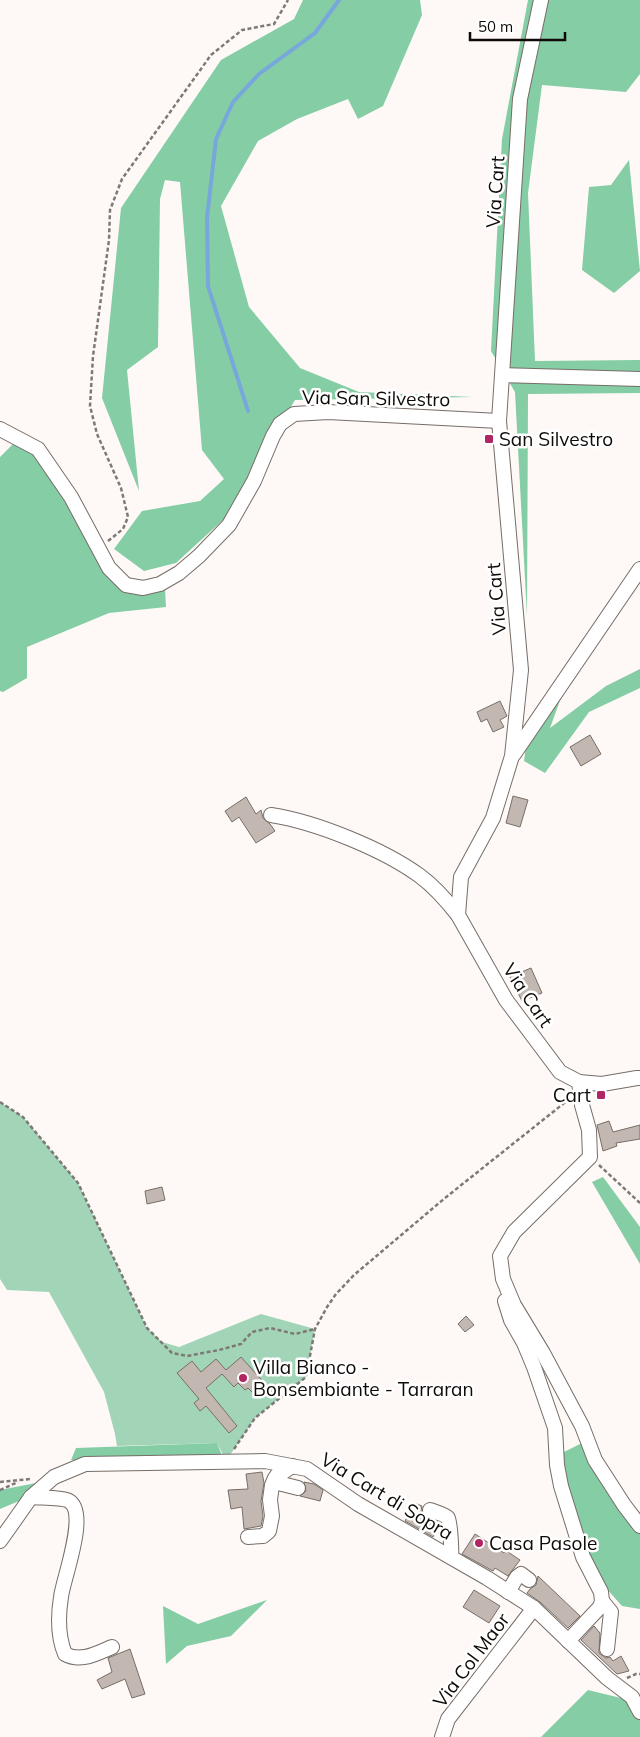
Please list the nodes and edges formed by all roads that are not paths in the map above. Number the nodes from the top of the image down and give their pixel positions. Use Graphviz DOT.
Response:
graph roads {
  1 [pos="540,0"];
  2 [pos="502,375"];
  3 [pos="640,378"];
  4 [pos="499,421"];
  5 [pos="0,430"];
  6 [pos="640,569"];
  7 [pos="512,756"];
  8 [pos="271,815"];
  9 [pos="458,915"];
  10 [pos="640,1078"];
  11 [pos="580,1082"];
  12 [pos="500,1256"];
  13 [pos="292,1466"];
  14 [pos="277,1475"];
  15 [pos="298,1488"];
  16 [pos="31,1497"];
  17 [pos="430,1510"];
  18 [pos="640,1526"];
  19 [pos="248,1537"];
  20 [pos="0,1542"];
  21 [pos="451,1557"];
  22 [pos="529,1580"];
  23 [pos="508,1592"];
  24 [pos="602,1600"];
  25 [pos="534,1608"];
  26 [pos="568,1641"];
  27 [pos="112,1647"];
  28 [pos="607,1649"];
  29 [pos="640,1712"];
  30 [pos="442,1737"];
  1 -- 2 [label="street, Via Cart"];
  2 -- 3 [label="street"];
  2 -- 4 [label="street, Via Cart"];
  4 -- 5 [label="street, Via San Silvestro"];
  4 -- 7 [label="street, Via Cart"];
  6 -- 7 [label="street"];
  7 -- 9 [label="street, Via Cart"];
  8 -- 9 [label="street"];
  9 -- 11 [label="street, Via Cart"];
  10 -- 11 [label="street, Via Cart"];
  11 -- 12 [label="street"];
  12 -- 18 [label="street"];
  12 -- 24 [label="street"];
  13 -- 14 [label="street"];
  13 -- 16 [label="street, Via Cart di Sopra"];
  13 -- 21 [label="street, Via Cart di Sopra"];
  14 -- 15 [label="street"];
  14 -- 19 [label="street"];
  16 -- 20 [label="street, Via Cart di Sopra"];
  16 -- 27 [label="street"];
  17 -- 21 [label="street"];
  21 -- 23 [label="street, Via Cart di Sopra"];
  22 -- 23 [label="street"];
  23 -- 25 [label="street, Via Cart di Sopra"];
  24 -- 26 [label="street"];
  24 -- 28 [label="street"];
  25 -- 26 [label="street, Via Cart di Sopra"];
  25 -- 30 [label="street, Via Col Maor"];
  26 -- 29 [label="street, Via Cart di Sopra"];
}
